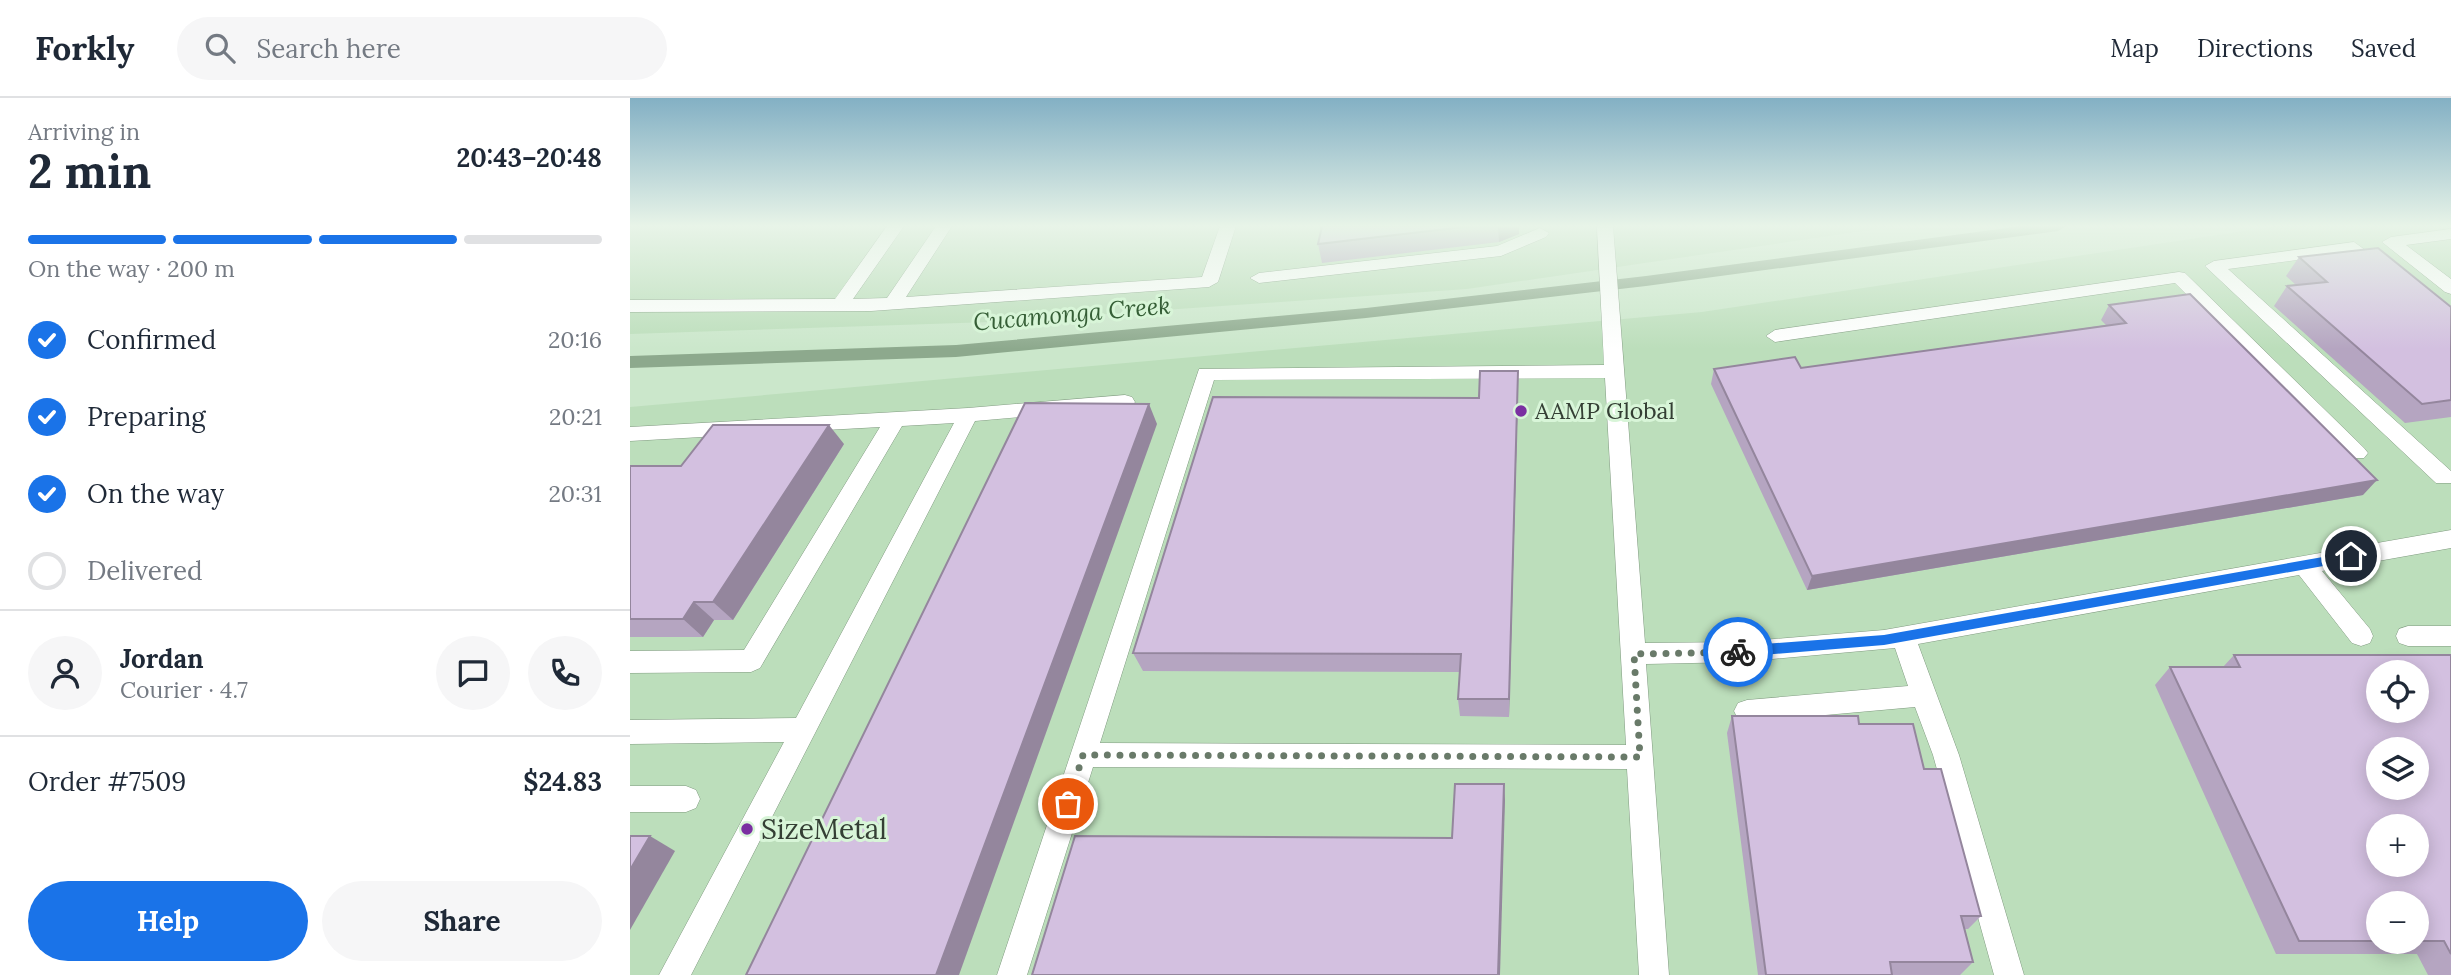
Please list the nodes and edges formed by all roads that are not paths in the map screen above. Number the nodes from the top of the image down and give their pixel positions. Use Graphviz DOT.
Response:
graph roads {
  1 [pos="867,267"];
  2 [pos="917,267"];
  3 [pos="1214,267"];
  4 [pos="1358,267"];
  5 [pos="1608,267"];
  6 [pos="2215,267"];
  7 [pos="2378,267"];
  8 [pos="2424,267"];
  9 [pos="1259,278"];
  10 [pos="2397,282"];
  11 [pos="2451,288"];
  12 [pos="893,303"];
  13 [pos="840,305"];
  14 [pos="630,306"];
  15 [pos="1775,336"];
  16 [pos="1615,371"];
  17 [pos="1125,402"];
  18 [pos="968,415"];
  19 [pos="895,420"];
  20 [pos="630,434"];
  21 [pos="2357,453"];
  22 [pos="2444,477"];
  23 [pos="2451,538"];
  24 [pos="2304,565"];
  25 [pos="2361,636"];
  26 [pos="2408,636"];
  27 [pos="2451,636"];
  28 [pos="1903,637"];
  29 [pos="1634,654"];
  30 [pos="630,662"];
  31 [pos="1924,694"];
  32 [pos="1747,711"];
  33 [pos="804,730"];
  34 [pos="630,732"];
  35 [pos="1083,755"];
  36 [pos="1640,757"];
  37 [pos="630,799"];
  38 [pos="687,799"];
  39 [pos="674,975"];
  40 [pos="1012,975"];
  41 [pos="1654,975"];
  42 [pos="2008,975"];
  1 -- 13 [label="street"];
  2 -- 12 [label="lane"];
  3 -- 12 [label="street"];
  4 -- 9 [label="street"];
  5 -- 16 [label="street"];
  6 -- 22 [label="street"];
  7 -- 10 [label="street"];
  8 -- 11 [label="street"];
  12 -- 13 [label="street"];
  13 -- 14 [label="street"];
  15 -- 21 [label="lane"];
  16 -- 29 [label="street"];
  16 -- 35 [label="street"];
  17 -- 18 [label="street"];
  18 -- 19 [label="street"];
  18 -- 33 [label="street"];
  19 -- 20 [label="street"];
  19 -- 30 [label="street"];
  23 -- 24 [label="street"];
  24 -- 25 [label="street"];
  24 -- 28 [label="street"];
  26 -- 27 [label="street"];
  28 -- 29 [label="street"];
  28 -- 31 [label="street"];
  29 -- 36 [label="street"];
  31 -- 32 [label="street"];
  31 -- 42 [label="street"];
  33 -- 34 [label="street"];
  33 -- 39 [label="street"];
  35 -- 36 [label="street"];
  35 -- 40 [label="street"];
  36 -- 41 [label="street"];
  37 -- 38 [label="street"];
}
